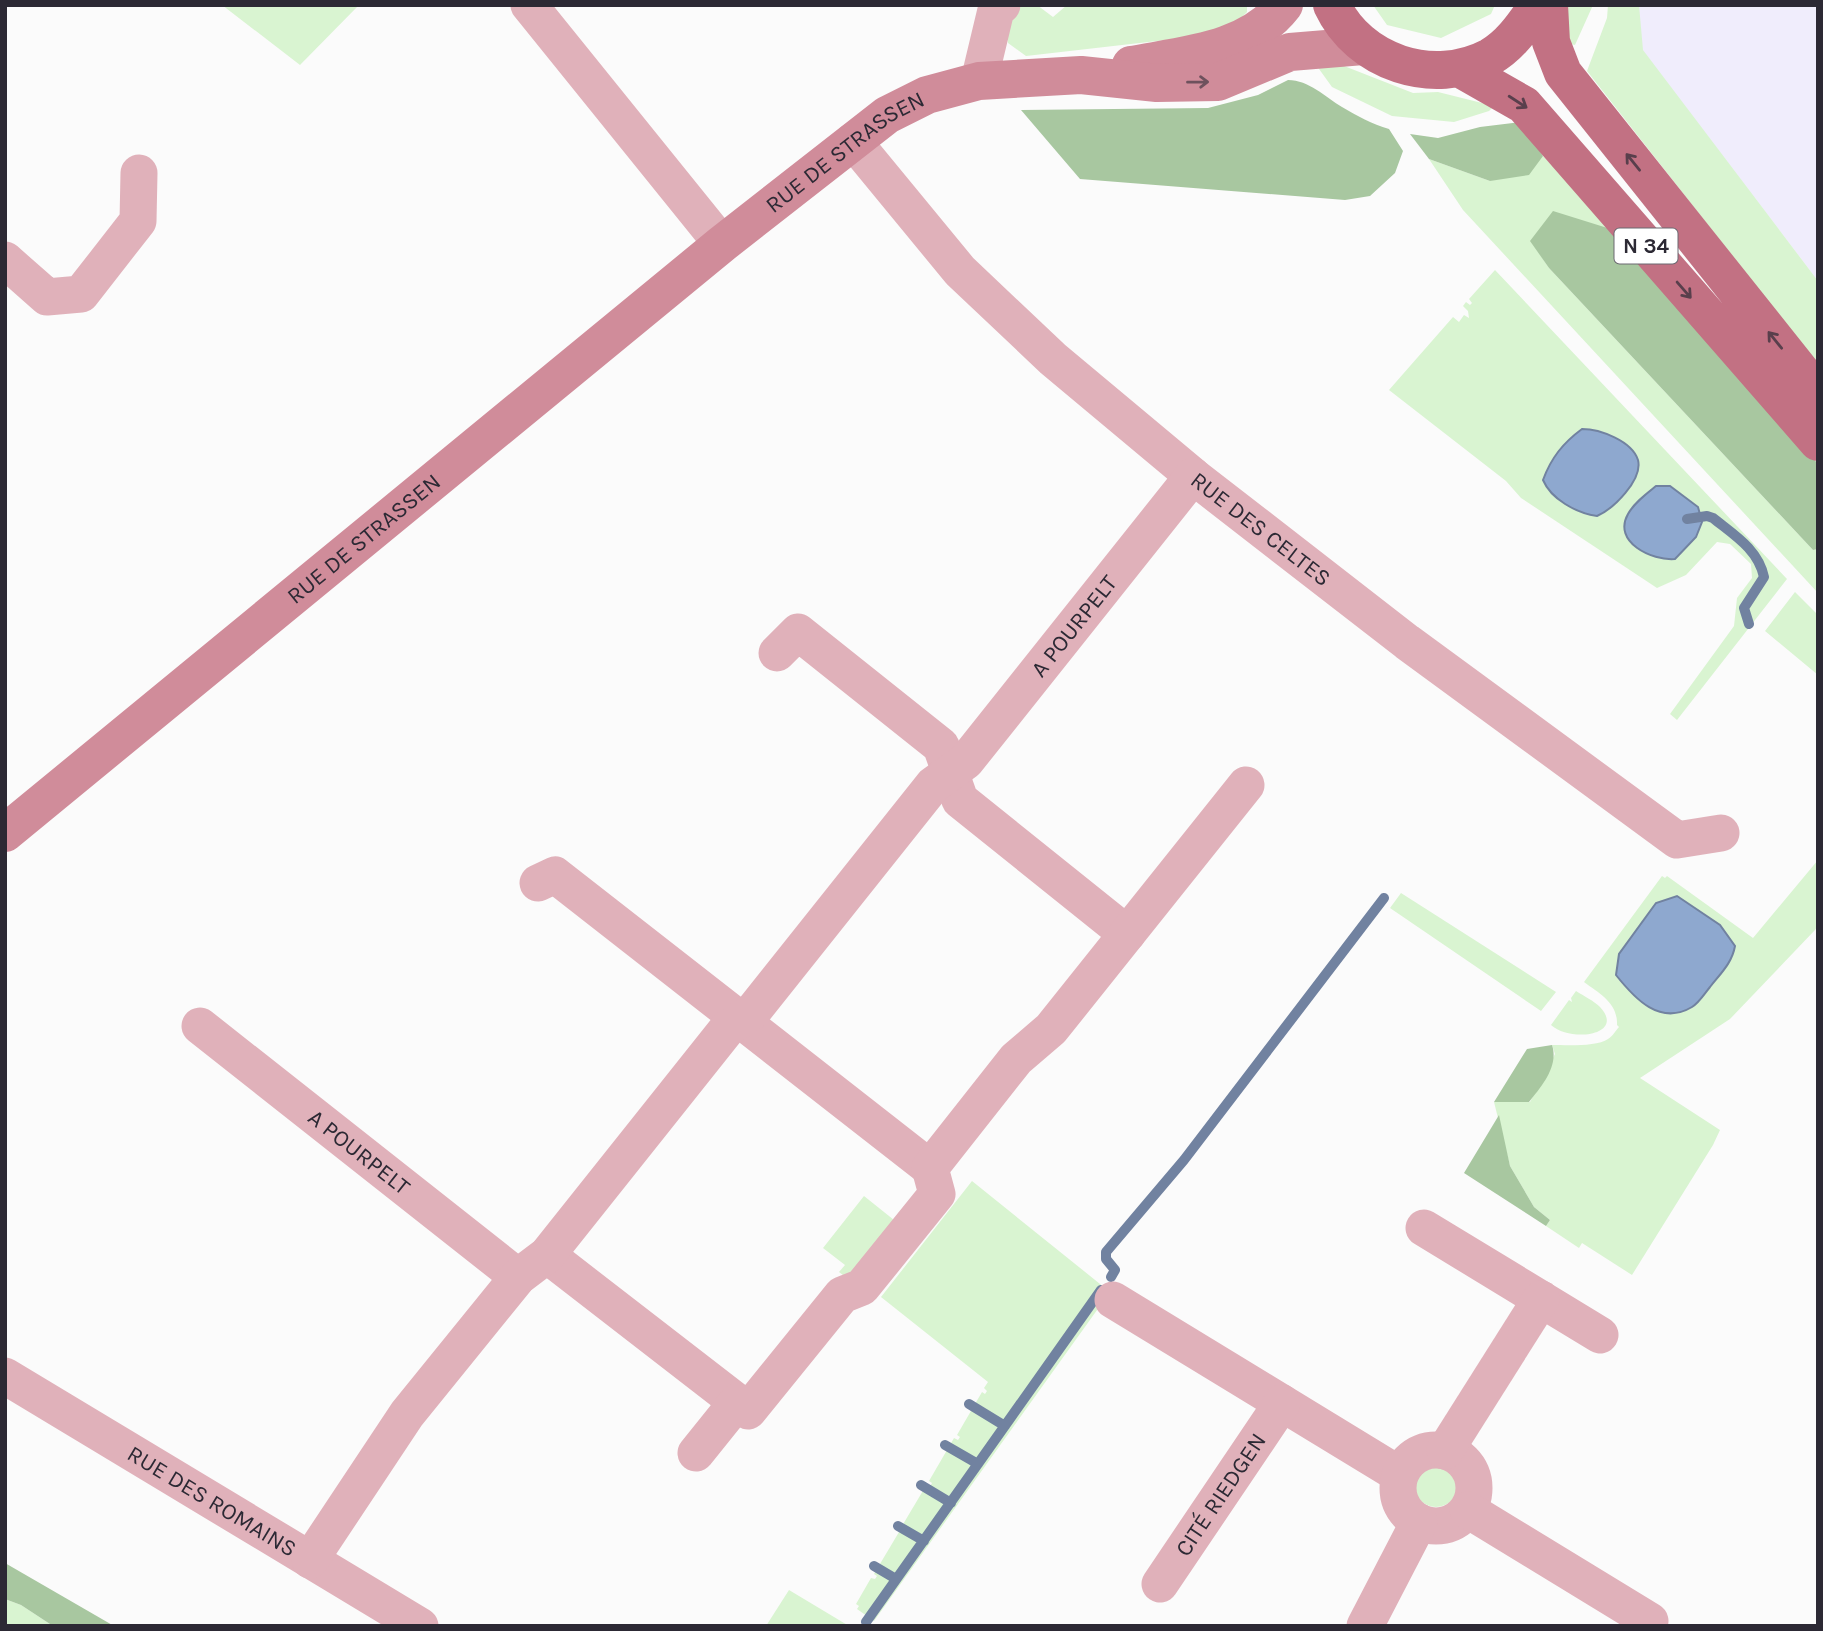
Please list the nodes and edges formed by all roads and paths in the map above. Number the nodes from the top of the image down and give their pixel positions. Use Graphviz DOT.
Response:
graph roads {
  1 [pos="529,5"];
  2 [pos="1002,5"];
  3 [pos="1284,5"];
  4 [pos="1332,5"];
  5 [pos="1538,5"];
  6 [pos="1549,5"];
  7 [pos="1363,46"];
  8 [pos="1459,68"];
  9 [pos="1081,75"];
  10 [pos="979,81"];
  11 [pos="853,141"];
  12 [pos="139,173"];
  13 [pos="722,244"];
  14 [pos="5,260"];
  15 [pos="1818,393"];
  16 [pos="1818,442"];
  17 [pos="1193,476"];
  18 [pos="777,653"];
  19 [pos="950,772"];
  20 [pos="1246,785"];
  21 [pos="5,833"];
  22 [pos="1721,833"];
  23 [pos="538,883"];
  24 [pos="1127,934"];
  25 [pos="740,1020"];
  26 [pos="200,1026"];
  27 [pos="930,1168"];
  28 [pos="1424,1228"];
  29 [pos="547,1255"];
  30 [pos="518,1278"];
  31 [pos="1541,1299"];
  32 [pos="1112,1300"];
  33 [pos="1600,1335"];
  34 [pos="5,1376"];
  35 [pos="737,1402"];
  36 [pos="1282,1403"];
  37 [pos="1445,1451"];
  38 [pos="695,1453"];
  39 [pos="1400,1475"];
  40 [pos="1468,1510"];
  41 [pos="1419,1522"];
  42 [pos="310,1560"];
  43 [pos="1160,1584"];
  44 [pos="1650,1621"];
  45 [pos="420,1626"];
  46 [pos="1365,1626"];
  1 -- 13 [label="street"];
  2 -- 10 [label="street"];
  3 -- 9 [label="main road, RUE DE STRASSEN"];
  4 -- 7 [label="main road"];
  5 -- 8 [label="main road"];
  15 -- 6 [label="main road, N 34, one-way"];
  7 -- 8 [label="main road"];
  9 -- 7 [label="main road, RUE DE STRASSEN, one-way"];
  8 -- 16 [label="main road, N 34, one-way"];
  9 -- 10 [label="main road, RUE DE STRASSEN"];
  10 -- 11 [label="main road, RUE DE STRASSEN"];
  11 -- 13 [label="main road, RUE DE STRASSEN"];
  11 -- 17 [label="street, RUE DES CELTES"];
  12 -- 14 [label="street"];
  13 -- 21 [label="main road, RUE DE STRASSEN"];
  17 -- 19 [label="street, A POURPELT"];
  17 -- 22 [label="street, RUE DES CELTES"];
  18 -- 19 [label="street"];
  19 -- 24 [label="street"];
  19 -- 25 [label="street, A POURPELT"];
  20 -- 24 [label="street"];
  23 -- 25 [label="street"];
  24 -- 27 [label="street"];
  25 -- 27 [label="street"];
  25 -- 29 [label="street, A POURPELT"];
  26 -- 30 [label="street, A POURPELT"];
  27 -- 35 [label="street"];
  28 -- 31 [label="street"];
  29 -- 30 [label="street, A POURPELT"];
  29 -- 35 [label="street"];
  30 -- 42 [label="street, A POURPELT"];
  31 -- 33 [label="street"];
  31 -- 37 [label="street"];
  32 -- 36 [label="street"];
  34 -- 42 [label="street, RUE DES ROMAINS"];
  35 -- 38 [label="street"];
  36 -- 39 [label="street"];
  36 -- 43 [label="street, CITÉ RIEDGEN"];
  37 -- 39 [label="street"];
  37 -- 40 [label="street"];
  39 -- 41 [label="street"];
  40 -- 41 [label="street"];
  40 -- 44 [label="street"];
  41 -- 46 [label="street"];
  42 -- 45 [label="street, RUE DES ROMAINS"];
}
